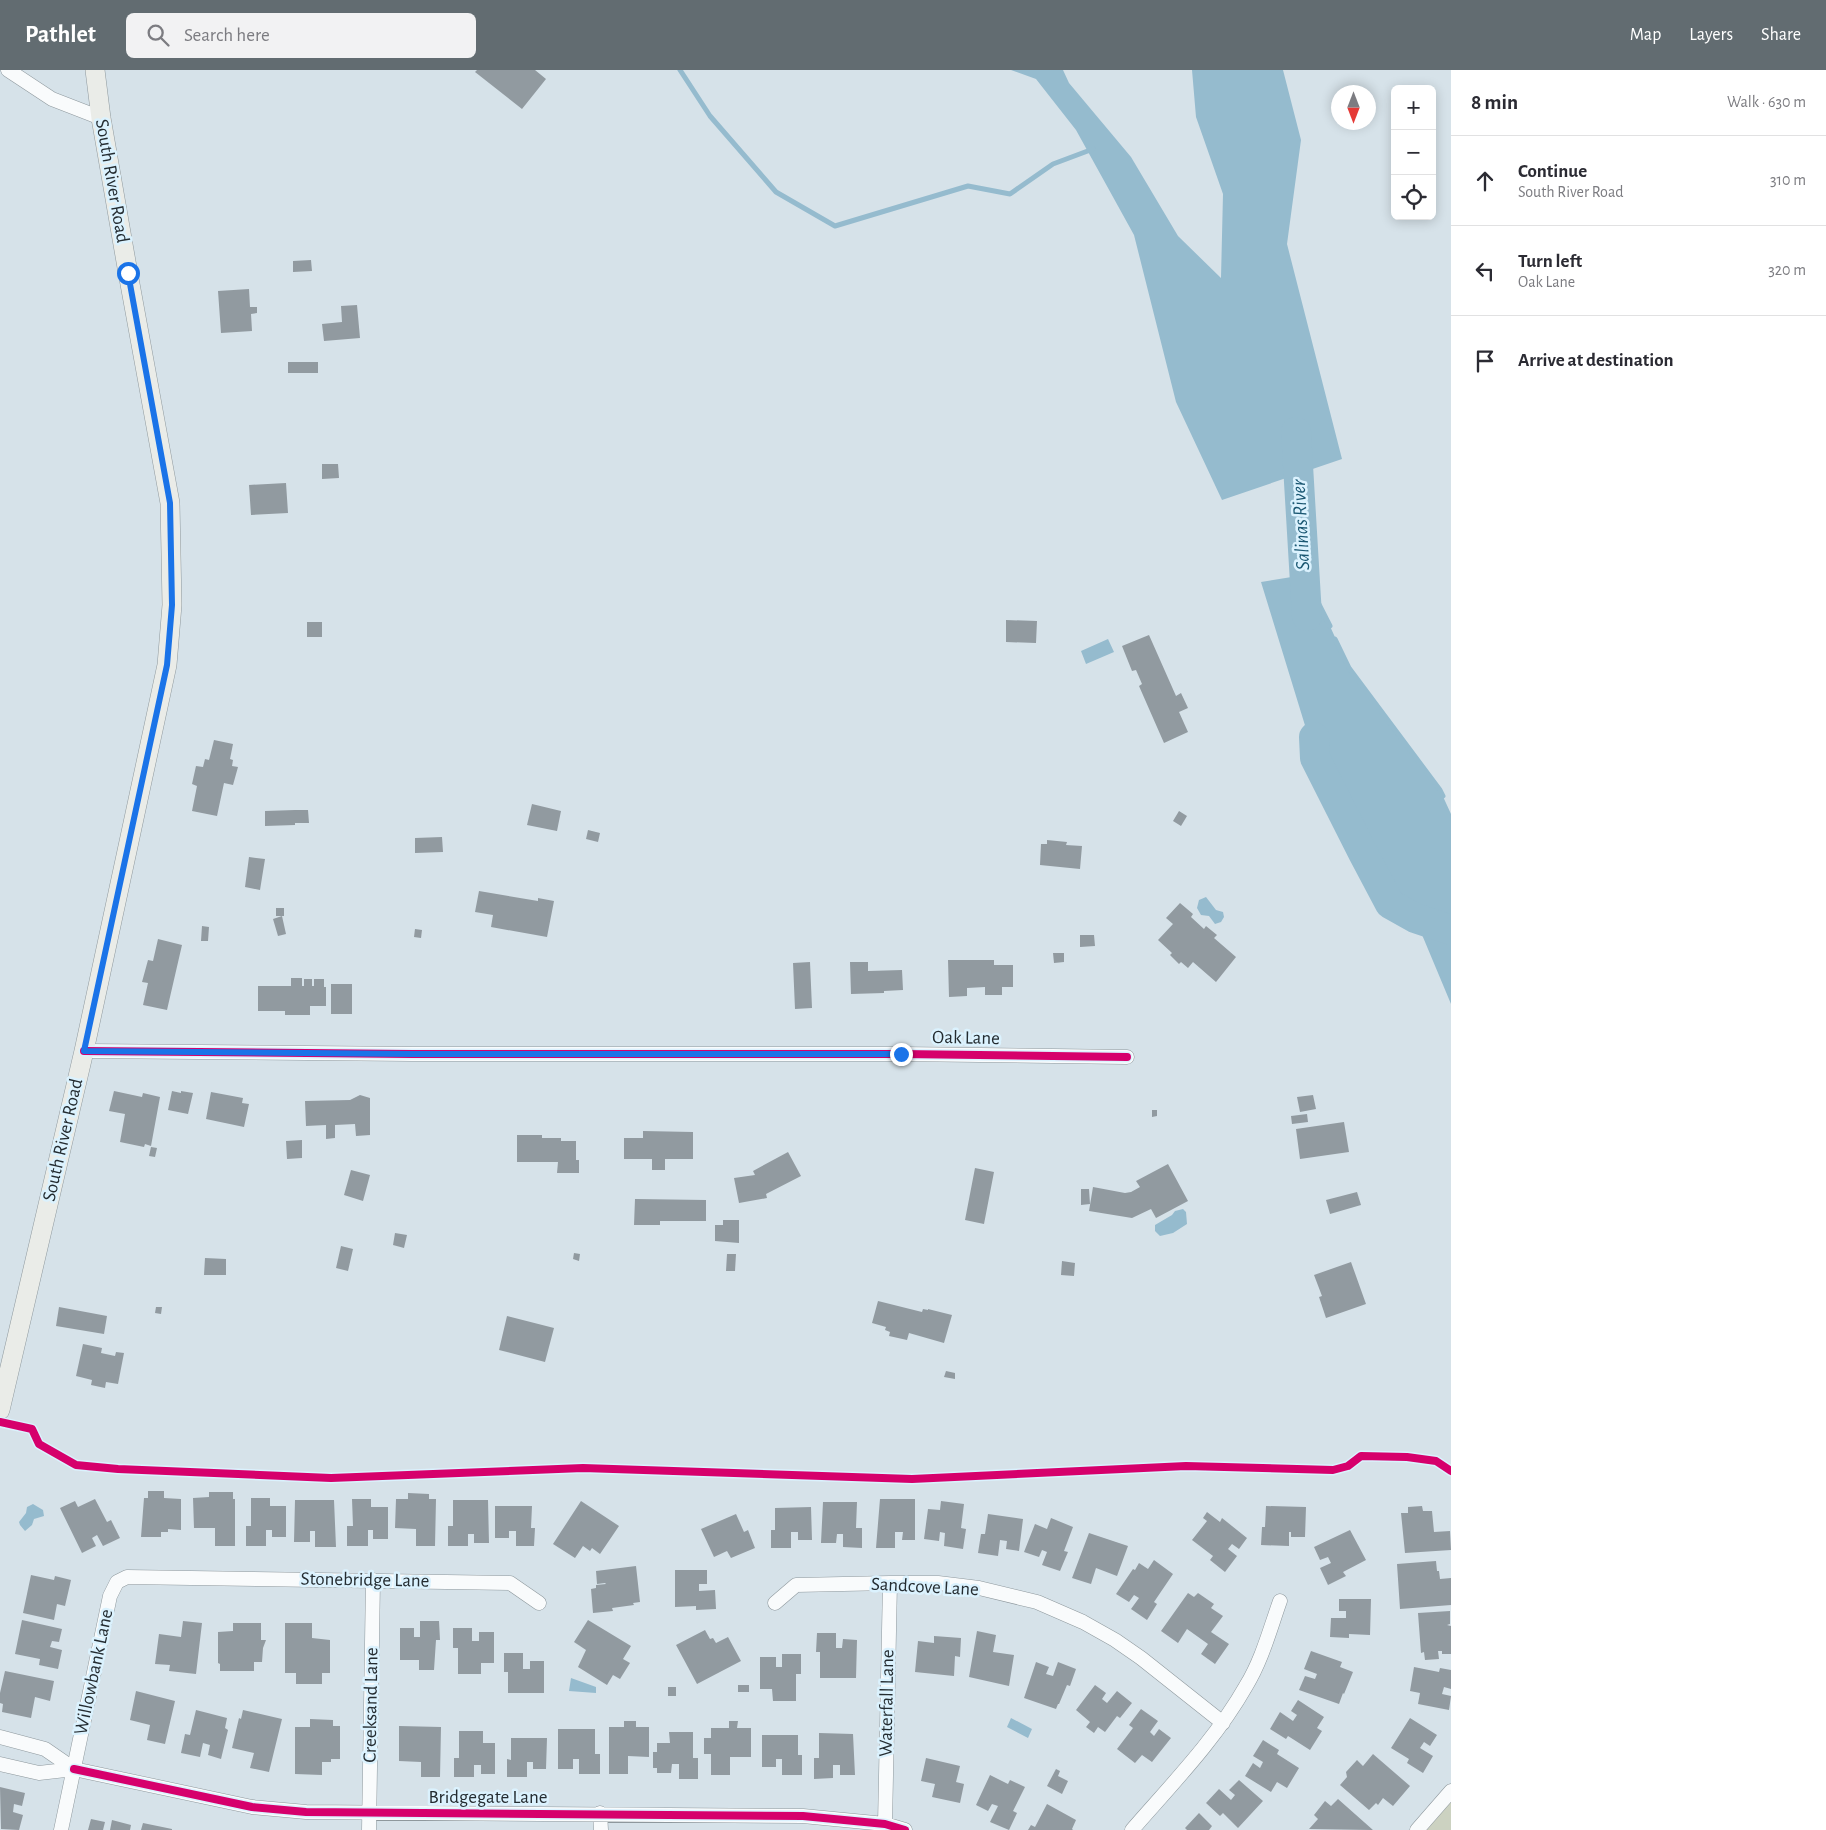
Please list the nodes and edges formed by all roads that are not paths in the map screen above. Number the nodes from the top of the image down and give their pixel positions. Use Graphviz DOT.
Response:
graph roads {
  1 [pos="8,70"];
  2 [pos="95,70"];
  3 [pos="101,118"];
  4 [pos="84,1051"];
  5 [pos="1127,1057"];
  6 [pos="0,1405"];
  7 [pos="184,1578"];
  8 [pos="372,1580"];
  9 [pos="890,1583"];
  10 [pos="1280,1601"];
  11 [pos="539,1603"];
  12 [pos="775,1603"];
  13 [pos="1223,1723"];
  14 [pos="0,1737"];
  15 [pos="0,1764"];
  16 [pos="74,1769"];
  17 [pos="1451,1791"];
  18 [pos="369,1813"];
  19 [pos="600,1813"];
  20 [pos="885,1824"];
  21 [pos="61,1830"];
  22 [pos="369,1830"];
  23 [pos="601,1830"];
  24 [pos="905,1830"];
  25 [pos="1132,1830"];
  26 [pos="1417,1830"];
  1 -- 3 [label="street"];
  2 -- 3 [label="main road, South River Road"];
  3 -- 4 [label="main road, South River Road"];
  4 -- 5 [label="street, Oak Lane"];
  4 -- 6 [label="main road, South River Road"];
  7 -- 8 [label="street, Stonebridge Lane"];
  7 -- 16 [label="street, Willowbank Lane"];
  8 -- 11 [label="street, Stonebridge Lane"];
  8 -- 18 [label="street, Creeksand Lane"];
  9 -- 12 [label="street, Sandcove Lane"];
  9 -- 13 [label="street, Sandcove Lane"];
  9 -- 20 [label="street, Waterfall Lane"];
  10 -- 13 [label="street"];
  13 -- 25 [label="street"];
  14 -- 16 [label="street, Bridgegate Lane"];
  15 -- 16 [label="street, Bridgegate Lane"];
  16 -- 18 [label="street, Bridgegate Lane"];
  16 -- 21 [label="street, Willowbank Lane"];
  17 -- 26 [label="street"];
  18 -- 19 [label="street, Bridgegate Lane"];
  18 -- 22 [label="street, Creeksand Lane"];
  19 -- 20 [label="street, Bridgegate Lane"];
  19 -- 23 [label="street"];
  20 -- 24 [label="street, Bridgegate Lane"];
}
